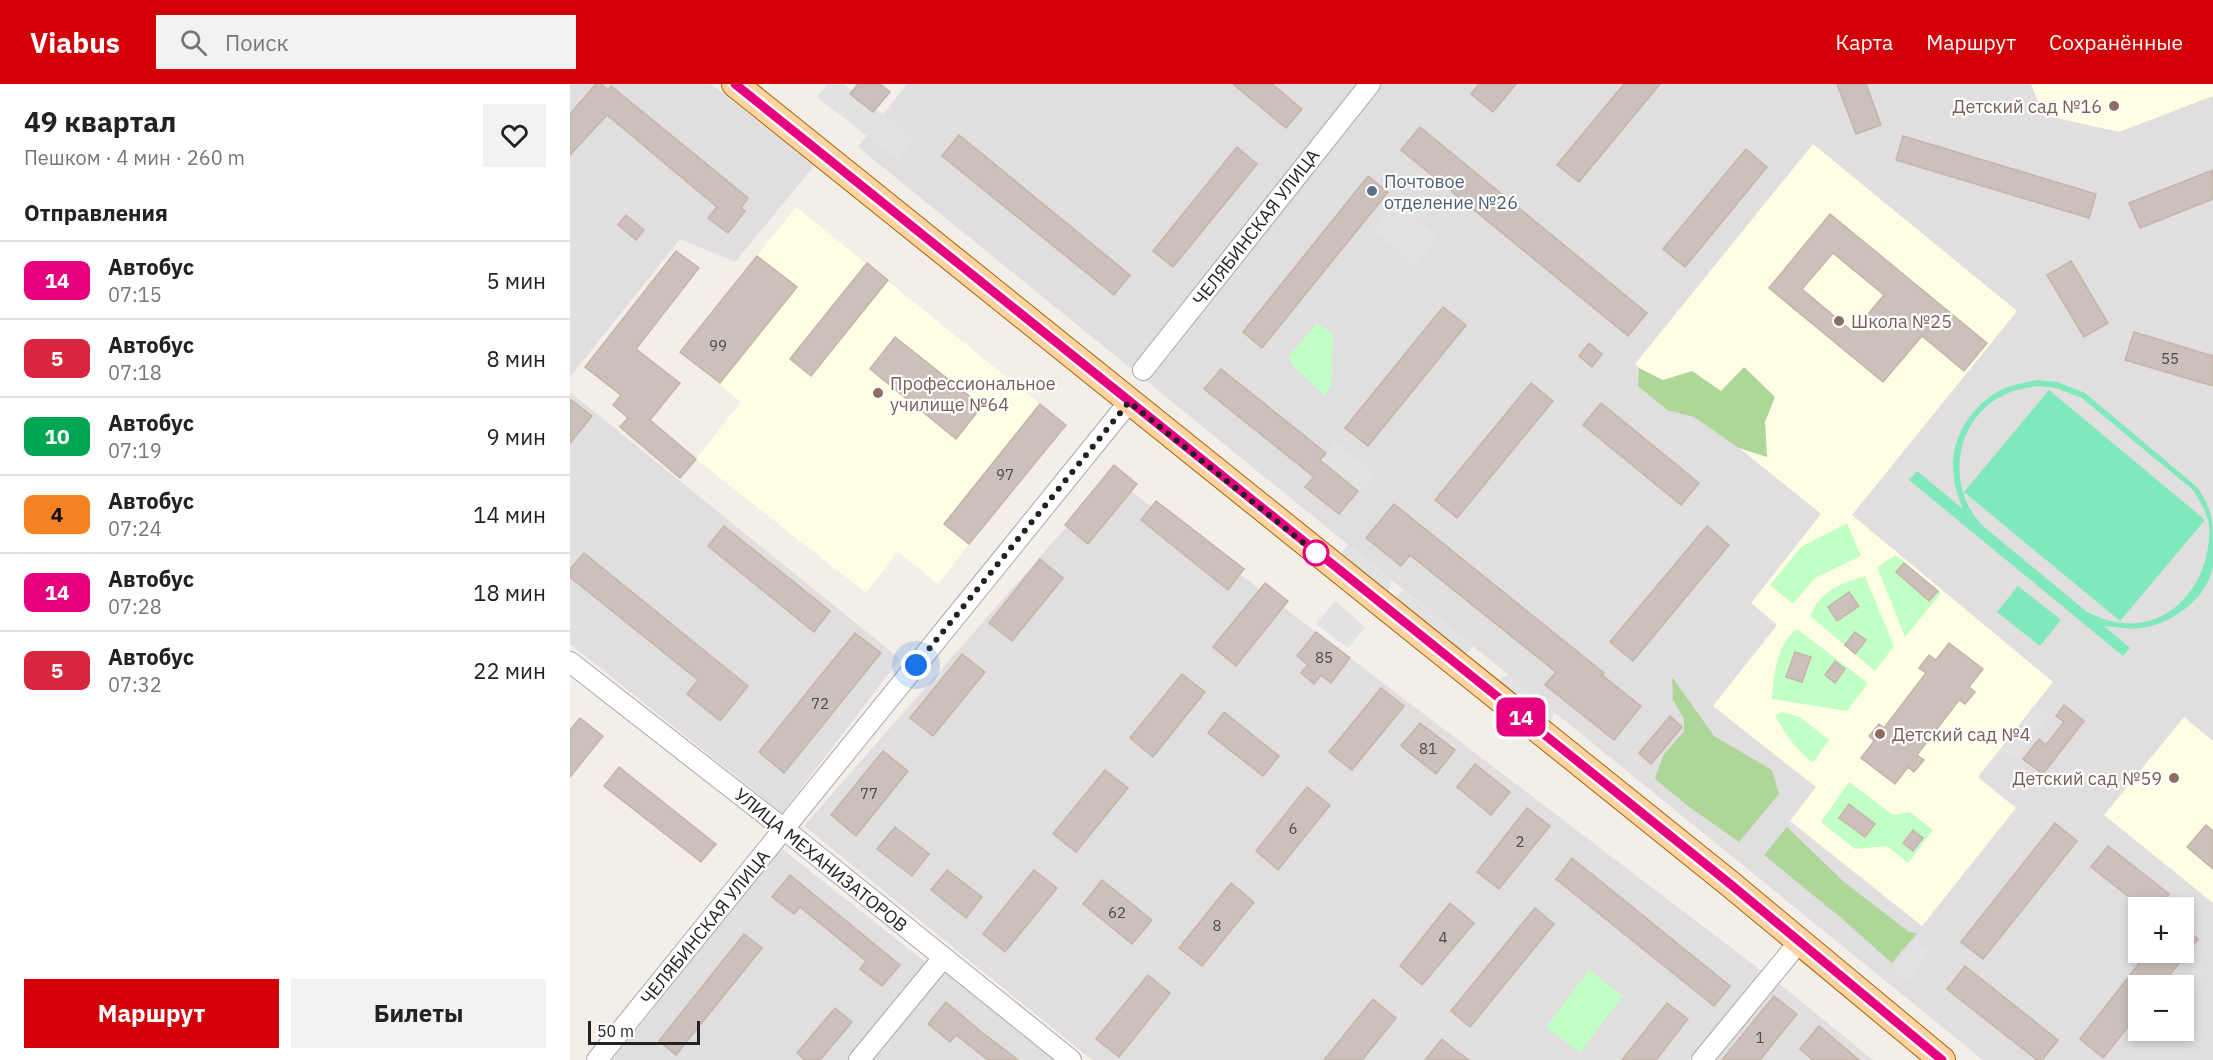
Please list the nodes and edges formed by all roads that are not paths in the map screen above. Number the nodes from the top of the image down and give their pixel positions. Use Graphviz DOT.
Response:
graph roads {
  1 [pos="735,84"];
  2 [pos="1370,84"];
  3 [pos="1143,370"];
  4 [pos="1129,402"];
  5 [pos="570,662"];
  6 [pos="784,829"];
  7 [pos="1800,941"];
  8 [pos="943,958"];
  9 [pos="597,1060"];
  10 [pos="859,1060"];
  11 [pos="1071,1060"];
  12 [pos="1701,1060"];
  13 [pos="1942,1060"];
  1 -- 4 [label="main road"];
  2 -- 3 [label="street, ЧЕЛЯБИНСКАЯ УЛИЦА"];
  4 -- 6 [label="street, ЧЕЛЯБИНСКАЯ УЛИЦА"];
  4 -- 7 [label="main road"];
  5 -- 6 [label="street, УЛИЦА МЕХАНИЗАТОРОВ"];
  6 -- 8 [label="street, УЛИЦА МЕХАНИЗАТОРОВ"];
  6 -- 9 [label="street, ЧЕЛЯБИНСКАЯ УЛИЦА"];
  7 -- 12 [label="street"];
  7 -- 13 [label="main road"];
  8 -- 10 [label="street"];
  8 -- 11 [label="street, УЛИЦА МЕХАНИЗАТОРОВ"];
}
